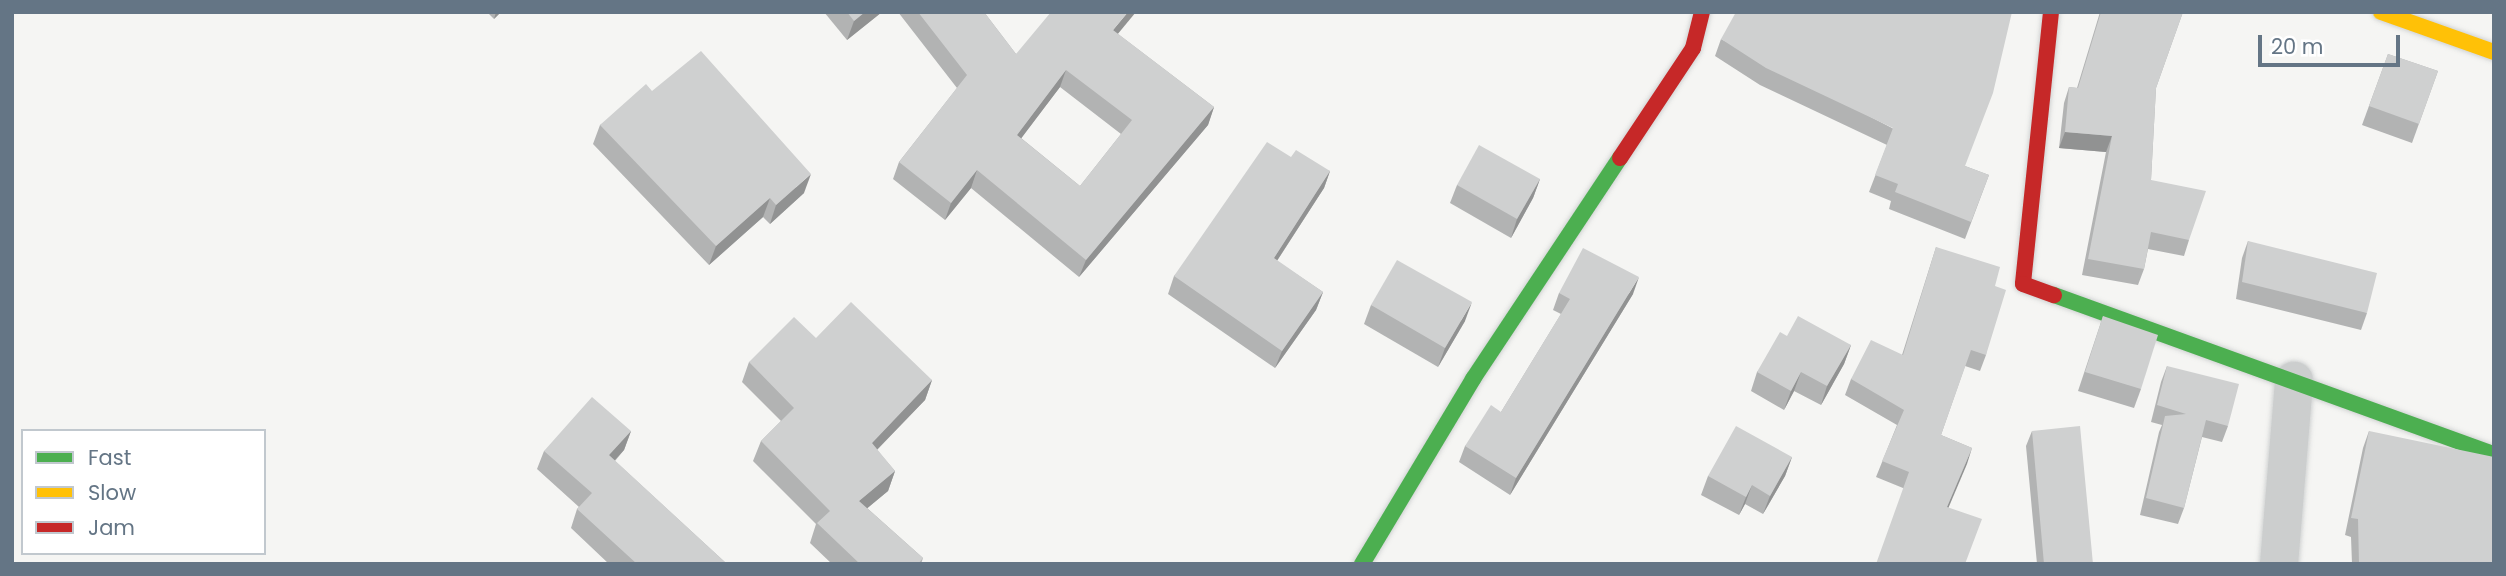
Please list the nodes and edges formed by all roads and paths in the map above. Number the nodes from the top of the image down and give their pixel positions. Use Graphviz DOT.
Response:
graph roads {
  1 [pos="1702,12"];
  2 [pos="2051,12"];
  3 [pos="2381,12"];
  4 [pos="2494,52"];
  5 [pos="2294,381"];
  6 [pos="2494,454"];
  7 [pos="1362,564"];
  8 [pos="2279,564"];
  1 -- 7 [label="street"];
  2 -- 5 [label="street"];
  3 -- 4 [label="street"];
  5 -- 6 [label="street"];
  5 -- 8 [label="street"];
}
